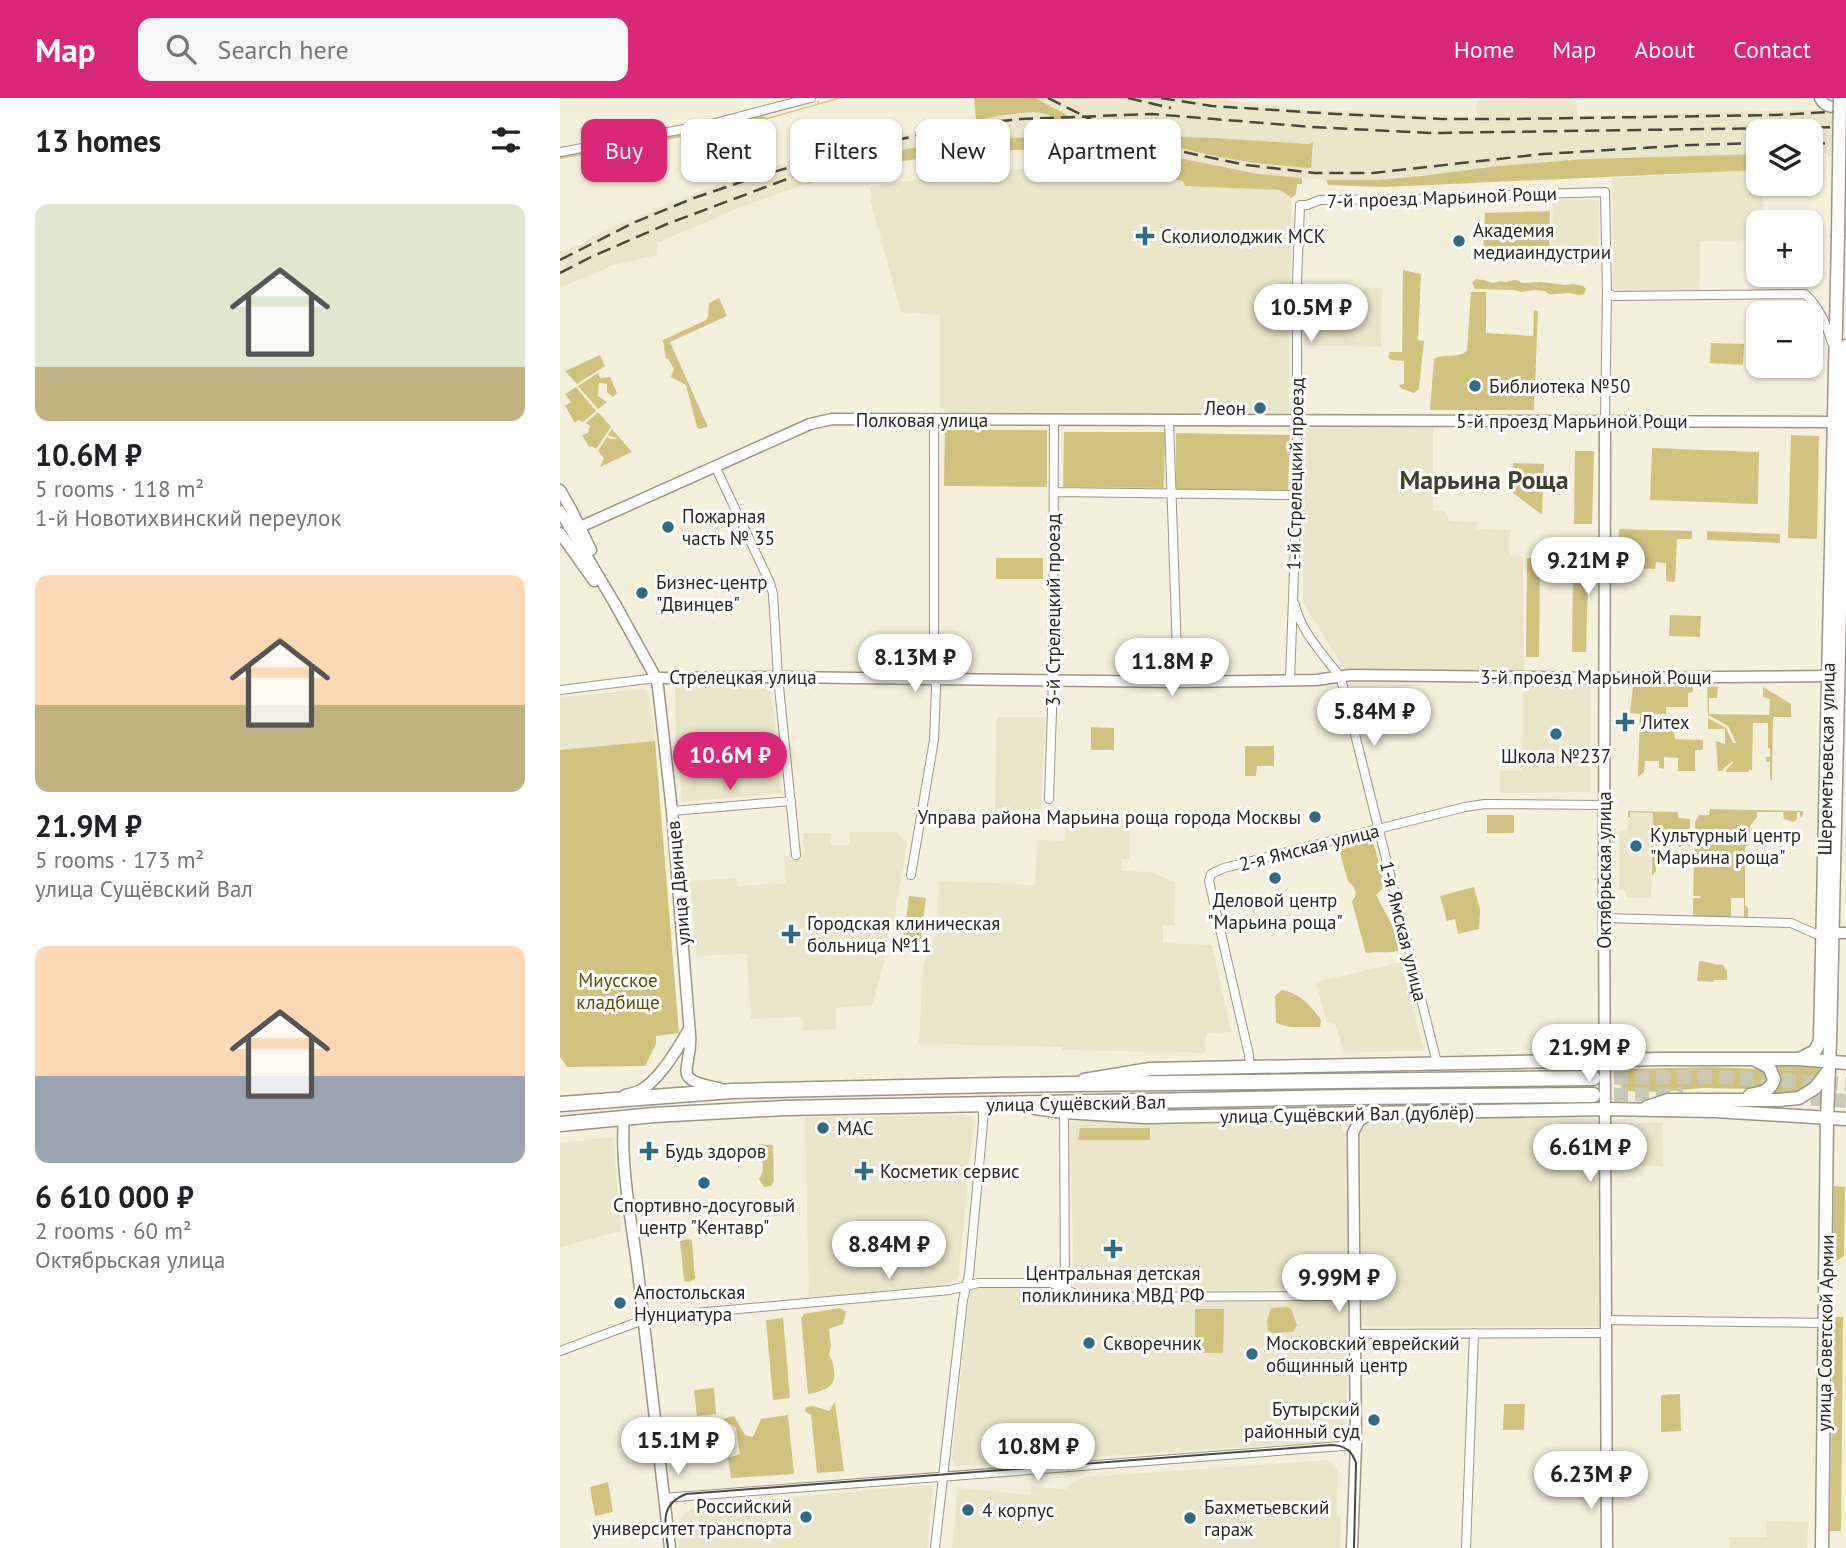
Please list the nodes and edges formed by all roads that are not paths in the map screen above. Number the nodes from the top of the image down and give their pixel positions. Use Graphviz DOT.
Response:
graph roads {
  1 [pos="811,98"];
  2 [pos="1820,98"];
  3 [pos="1840,98"];
  4 [pos="1846,107"];
  5 [pos="560,152"];
  6 [pos="1605,192"];
  7 [pos="1299,224"];
  8 [pos="1607,293"];
  9 [pos="1840,349"];
  10 [pos="1846,393"];
  11 [pos="934,419"];
  12 [pos="1169,420"];
  13 [pos="1054,421"];
  14 [pos="1297,421"];
  15 [pos="1605,421"];
  16 [pos="1841,422"];
  17 [pos="715,466"];
  18 [pos="560,490"];
  19 [pos="1054,492"];
  20 [pos="1171,492"];
  21 [pos="1297,495"];
  22 [pos="560,511"];
  23 [pos="570,529"];
  24 [pos="1294,599"];
  25 [pos="615,604"];
  26 [pos="1837,676"];
  27 [pos="778,677"];
  28 [pos="1340,677"];
  29 [pos="656,678"];
  30 [pos="935,678"];
  31 [pos="1604,678"];
  32 [pos="1053,680"];
  33 [pos="1290,680"];
  34 [pos="1178,682"];
  35 [pos="560,690"];
  36 [pos="1049,799"];
  37 [pos="791,801"];
  38 [pos="1604,805"];
  39 [pos="672,811"];
  40 [pos="1379,830"];
  41 [pos="796,855"];
  42 [pos="911,875"];
  43 [pos="1604,918"];
  44 [pos="1834,933"];
  45 [pos="689,1028"];
  46 [pos="1740,1058"];
  47 [pos="1605,1059"];
  48 [pos="1799,1059"];
  49 [pos="1437,1063"];
  50 [pos="1846,1063"];
  51 [pos="1829,1066"];
  52 [pos="1250,1067"];
  53 [pos="1593,1078"];
  54 [pos="1055,1085"];
  55 [pos="732,1091"];
  56 [pos="1829,1091"];
  57 [pos="1593,1095"];
  58 [pos="611,1100"];
  59 [pos="1731,1100"];
  60 [pos="560,1104"];
  61 [pos="983,1105"];
  62 [pos="1017,1105"];
  63 [pos="1605,1110"];
  64 [pos="1636,1110"];
  65 [pos="1064,1112"];
  66 [pos="1334,1114"];
  67 [pos="1370,1114"];
  68 [pos="624,1118"];
  69 [pos="1827,1118"];
  70 [pos="1846,1119"];
  71 [pos="560,1124"];
  72 [pos="1353,1133"];
  73 [pos="965,1287"];
  74 [pos="1065,1288"];
  75 [pos="1355,1296"];
  76 [pos="643,1319"];
  77 [pos="1606,1320"];
  78 [pos="1825,1323"];
  79 [pos="1474,1333"];
  80 [pos="1606,1333"];
  81 [pos="1355,1334"];
  82 [pos="560,1351"];
  83 [pos="1356,1445"];
  84 [pos="943,1476"];
  85 [pos="664,1498"];
  86 [pos="670,1548"];
  87 [pos="935,1548"];
  88 [pos="1352,1548"];
  89 [pos="1466,1548"];
  90 [pos="1606,1548"];
  91 [pos="1822,1548"];
  1 -- 5 [label="street"];
  2 -- 4 [label="street"];
  3 -- 9 [label="main road, Шереметьевская улица, bridge"];
  6 -- 7 [label="street, 7-й проезд Марьиной Рощи"];
  6 -- 8 [label="street, Октябрьская улица"];
  7 -- 14 [label="street, 1-й Стрелецкий проезд"];
  8 -- 9 [label="street"];
  8 -- 15 [label="street, Октябрьская улица"];
  9 -- 10 [label="main road, Шереметьевская улица"];
  9 -- 16 [label="main road, Шереметьевская улица"];
  10 -- 16 [label="main road, Шереметьевская улица"];
  11 -- 13 [label="street, Полковая улица"];
  11 -- 17 [label="street, Полковая улица"];
  11 -- 30 [label="street"];
  12 -- 13 [label="street, Полковая улица"];
  12 -- 14 [label="street, Полковая улица"];
  12 -- 20 [label="street"];
  13 -- 19 [label="street, 3-й Стрелецкий проезд"];
  14 -- 15 [label="street, 5-й проезд Марьиной Рощи"];
  14 -- 21 [label="street, 1-й Стрелецкий проезд"];
  15 -- 16 [label="street, 5-й проезд Марьиной Рощи"];
  15 -- 31 [label="street, Октябрьская улица"];
  16 -- 26 [label="main road, Шереметьевская улица"];
  17 -- 23 [label="street, Полковая улица"];
  17 -- 27 [label="street"];
  18 -- 23 [label="street"];
  19 -- 20 [label="street"];
  19 -- 32 [label="street, 3-й Стрелецкий проезд"];
  20 -- 21 [label="street"];
  20 -- 34 [label="street"];
  21 -- 24 [label="street, 1-й Стрелецкий проезд"];
  22 -- 23 [label="street"];
  23 -- 25 [label="street"];
  23 -- 25 [label="street"];
  24 -- 28 [label="street, 1-й Стрелецкий проезд"];
  24 -- 33 [label="street, 1-й Стрелецкий проезд"];
  25 -- 29 [label="street, улица Двинцев"];
  26 -- 31 [label="street, 3-й проезд Марьиной Рощи"];
  26 -- 44 [label="main road, Шереметьевская улица"];
  27 -- 29 [label="street, Стрелецкая улица"];
  27 -- 30 [label="street, Стрелецкая улица"];
  27 -- 37 [label="street"];
  28 -- 31 [label="street, 3-й проезд Марьиной Рощи"];
  28 -- 33 [label="street, 3-й проезд Марьиной Рощи"];
  28 -- 40 [label="street, 1-я Ямская улица"];
  29 -- 35 [label="street, Стрелецкая улица"];
  29 -- 39 [label="street, улица Двинцев"];
  30 -- 32 [label="street, Стрелецкая улица"];
  30 -- 42 [label="street"];
  31 -- 38 [label="street, Октябрьская улица"];
  32 -- 34 [label="street, 3-й проезд Марьиной Рощи"];
  32 -- 36 [label="street, 3-й Стрелецкий проезд"];
  33 -- 34 [label="street, 3-й проезд Марьиной Рощи"];
  37 -- 39 [label="street"];
  37 -- 41 [label="street"];
  38 -- 40 [label="street, 2-я Ямская улица"];
  38 -- 43 [label="street, Октябрьская улица"];
  39 -- 45 [label="street, улица Двинцев"];
  40 -- 49 [label="street, 1-я Ямская улица"];
  40 -- 52 [label="street, 2-я Ямская улица"];
  43 -- 44 [label="street"];
  43 -- 47 [label="street, Октябрьская улица"];
  44 -- 48 [label="main road, Шереметьевская улица"];
  44 -- 51 [label="main road, Шереметьевская улица"];
  45 -- 55 [label="street, улица Двинцев"];
  45 -- 58 [label="street"];
  46 -- 47 [label="main road"];
  46 -- 48 [label="main road"];
  46 -- 59 [label="main road"];
  47 -- 49 [label="main road"];
  47 -- 63 [label="street, Октябрьская улица"];
  48 -- 51 [label="main road"];
  49 -- 52 [label="main road"];
  50 -- 51 [label="main road"];
  51 -- 56 [label="main road, Шереметьевская улица"];
  51 -- 59 [label="main road"];
  52 -- 54 [label="main road"];
  53 -- 54 [label="main road, улица Сущёвский Вал"];
  54 -- 55 [label="main road, улица Сущёвский Вал"];
  55 -- 58 [label="main road, улица Сущёвский Вал"];
  56 -- 69 [label="main road, улица Советской Армии"];
  57 -- 62 [label="main road, улица Сущёвский Вал"];
  58 -- 60 [label="main road, улица Сущёвский Вал"];
  59 -- 64 [label="main road"];
  61 -- 62 [label="main road, улица Сущёвский Вал"];
  61 -- 68 [label="main road, улица Сущёвский Вал"];
  61 -- 73 [label="street"];
  62 -- 65 [label="main road, улица Сущёвский Вал (дублёр)"];
  63 -- 64 [label="main road, улица Сущёвский Вал (дублёр)"];
  63 -- 67 [label="main road, улица Сущёвский Вал (дублёр)"];
  63 -- 77 [label="street, Октябрьская улица"];
  64 -- 69 [label="main road, улица Сущёвский Вал (дублёр)"];
  65 -- 66 [label="main road, улица Сущёвский Вал (дублёр)"];
  65 -- 74 [label="street"];
  66 -- 67 [label="main road, улица Сущёвский Вал (дублёр)"];
  66 -- 72 [label="street"];
  67 -- 72 [label="street"];
  68 -- 71 [label="main road, улица Сущёвский Вал"];
  68 -- 76 [label="street"];
  69 -- 70 [label="main road, улица Сущёвский Вал (дублёр)"];
  69 -- 78 [label="main road, улица Советской Армии"];
  72 -- 75 [label="street"];
  73 -- 74 [label="street"];
  73 -- 76 [label="street"];
  73 -- 84 [label="street"];
  74 -- 75 [label="street"];
  75 -- 81 [label="street"];
  76 -- 82 [label="street"];
  76 -- 85 [label="street"];
  77 -- 78 [label="street"];
  77 -- 80 [label="street, Октябрьская улица"];
  78 -- 91 [label="main road, улица Советской Армии"];
  79 -- 80 [label="street"];
  79 -- 81 [label="street"];
  79 -- 89 [label="street"];
  80 -- 90 [label="street, Октябрьская улица"];
  81 -- 83 [label="street"];
  83 -- 84 [label="street"];
  83 -- 88 [label="street"];
  84 -- 85 [label="street"];
  84 -- 87 [label="street"];
  85 -- 86 [label="street"];
}
